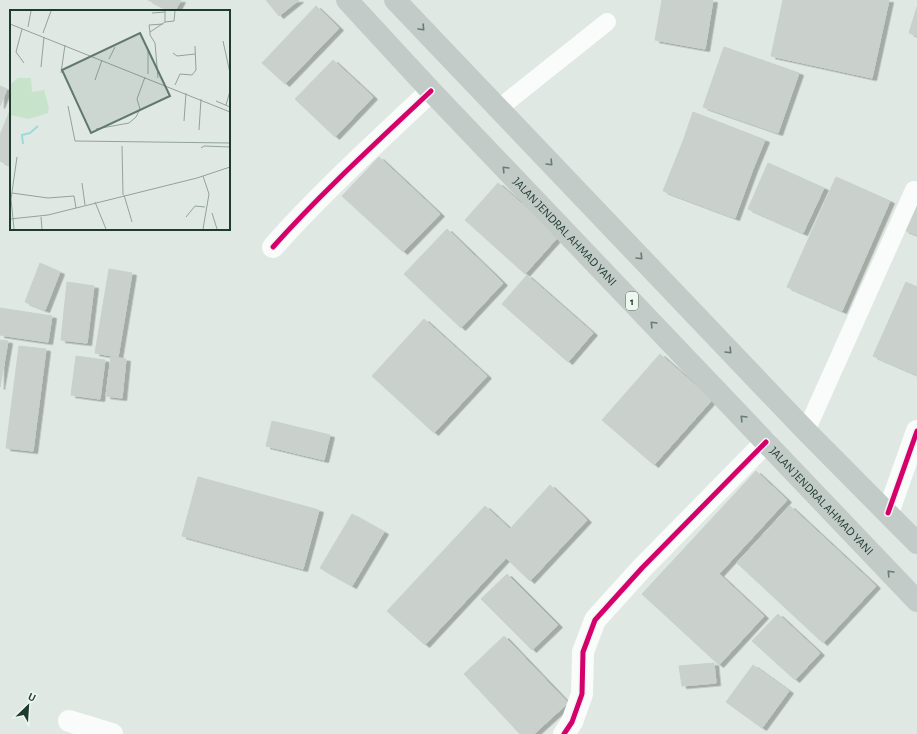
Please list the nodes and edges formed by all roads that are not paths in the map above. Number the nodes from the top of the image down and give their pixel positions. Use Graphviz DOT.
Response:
graph roads {
  1 [pos="347,0"];
  2 [pos="395,0"];
  3 [pos="607,22"];
  4 [pos="431,91"];
  5 [pos="498,109"];
  6 [pos="914,190"];
  7 [pos="273,246"];
  8 [pos="806,431"];
  9 [pos="917,431"];
  10 [pos="766,442"];
  11 [pos="888,513"];
  12 [pos="917,543"];
  13 [pos="917,601"];
  14 [pos="69,721"];
  15 [pos="112,734"];
  16 [pos="564,734"];
  1 -- 4 [label="highway, JALAN JENDRAL AHMAD YANI / 1"];
  2 -- 5 [label="highway, one-way"];
  3 -- 5 [label="lane"];
  4 -- 7 [label="street"];
  10 -- 4 [label="highway, JALAN JENDRAL AHMAD YANI / 1, one-way"];
  5 -- 8 [label="highway, one-way"];
  6 -- 8 [label="lane"];
  8 -- 11 [label="highway"];
  9 -- 11 [label="street"];
  13 -- 10 [label="highway, JALAN JENDRAL AHMAD YANI / 1, one-way"];
  10 -- 16 [label="street"];
  11 -- 12 [label="highway"];
  14 -- 15 [label="street"];
}
